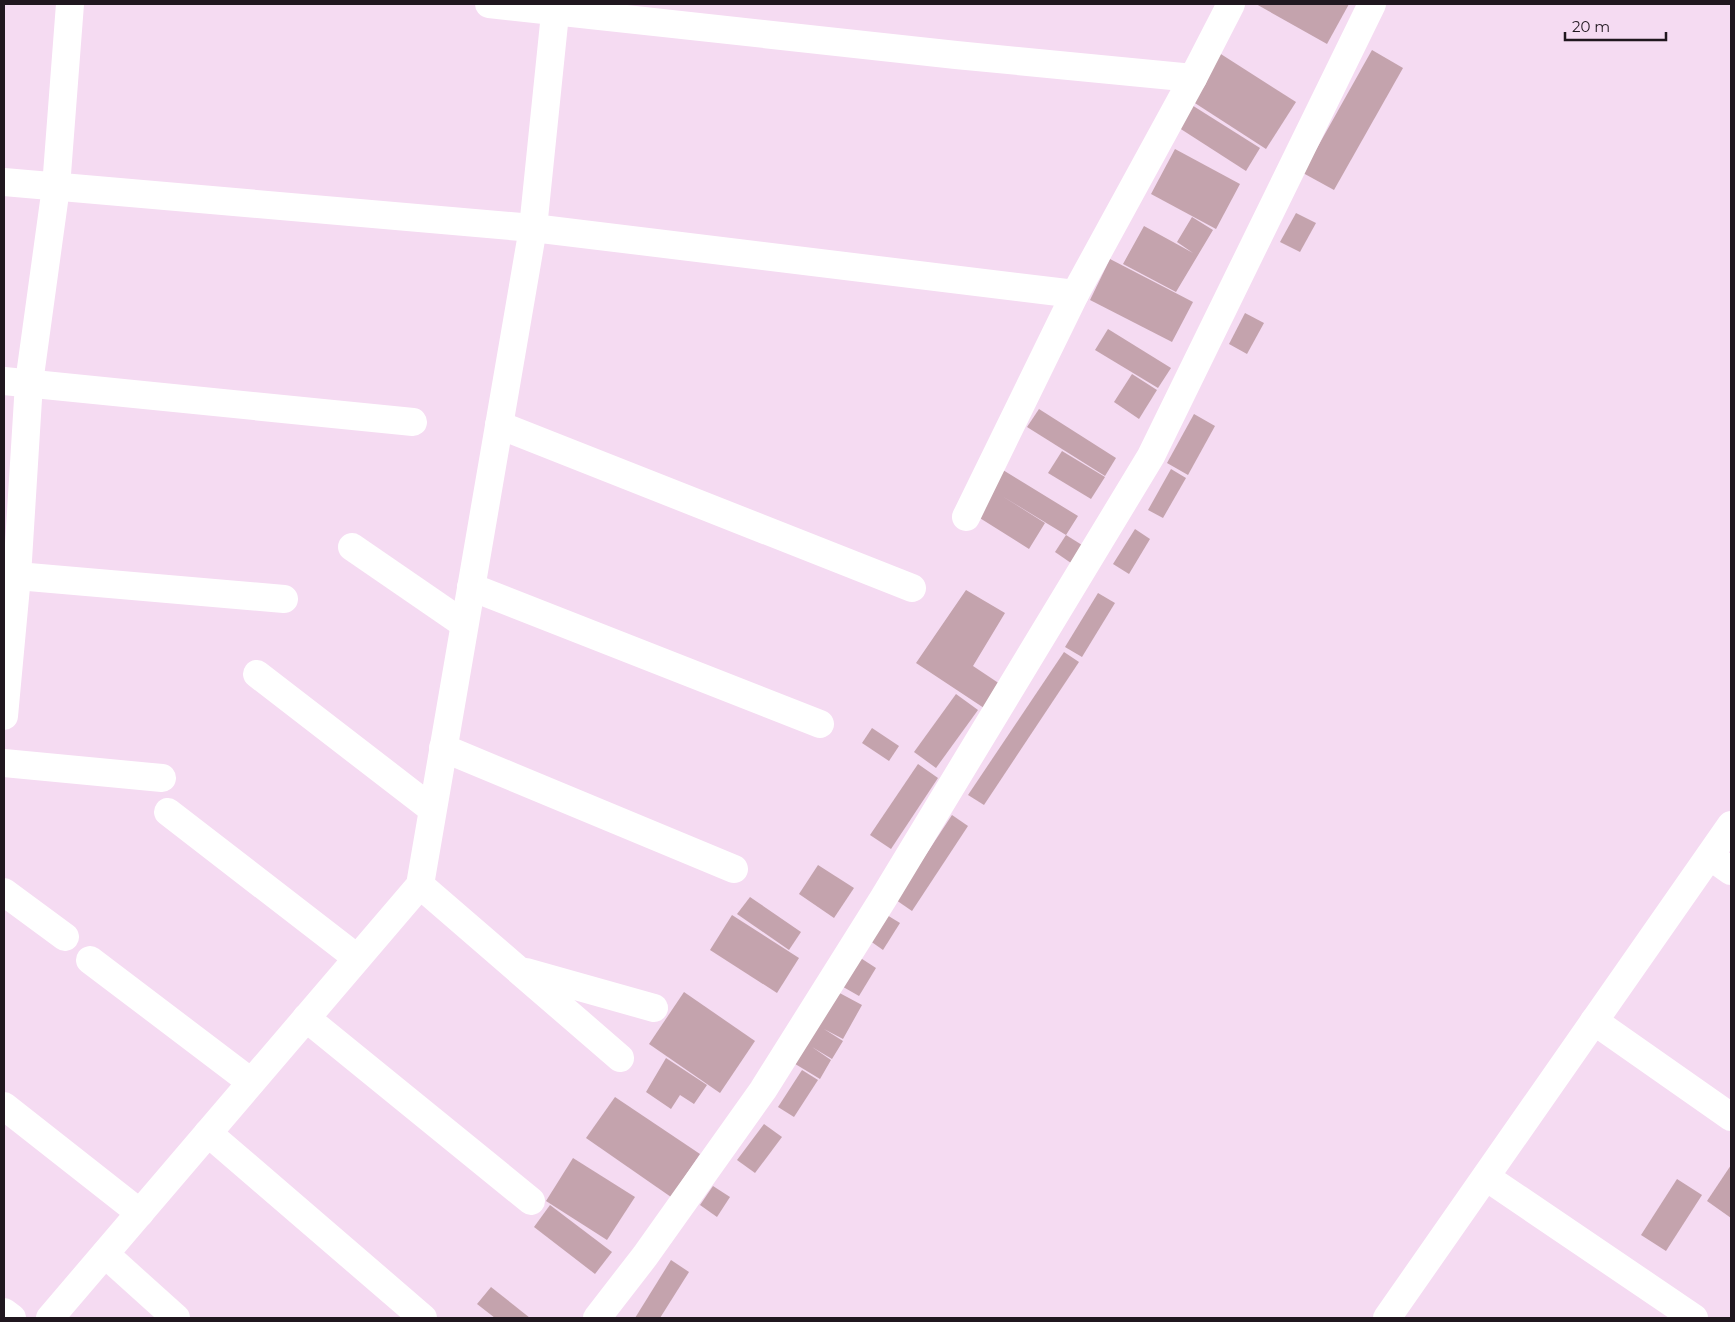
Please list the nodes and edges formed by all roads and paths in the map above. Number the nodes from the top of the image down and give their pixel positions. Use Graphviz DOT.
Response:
graph roads {
  1 [pos="70,4"];
  2 [pos="488,4"];
  3 [pos="1231,4"];
  4 [pos="1372,4"];
  5 [pos="556,7"];
  6 [pos="1193,78"];
  7 [pos="4,182"];
  8 [pos="56,187"];
  9 [pos="533,228"];
  10 [pos="1075,294"];
  11 [pos="17,382"];
  12 [pos="412,422"];
  13 [pos="499,425"];
  14 [pos="966,517"];
  15 [pos="352,547"];
  16 [pos="17,576"];
  17 [pos="471,587"];
  18 [pos="912,588"];
  19 [pos="284,599"];
  20 [pos="464,624"];
  21 [pos="257,674"];
  22 [pos="4,716"];
  23 [pos="820,724"];
  24 [pos="443,748"];
  25 [pos="4,763"];
  26 [pos="162,778"];
  27 [pos="432,809"];
  28 [pos="168,812"];
  29 [pos="1731,825"];
  30 [pos="1720,863"];
  31 [pos="734,869"];
  32 [pos="420,885"];
  33 [pos="4,893"];
  34 [pos="65,937"];
  35 [pos="357,958"];
  36 [pos="90,960"];
  37 [pos="518,969"];
  38 [pos="654,1008"];
  39 [pos="306,1018"];
  40 [pos="1594,1022"];
  41 [pos="620,1058"];
  42 [pos="251,1082"];
  43 [pos="4,1106"];
  44 [pos="1731,1117"];
  45 [pos="208,1133"];
  46 [pos="1486,1177"];
  47 [pos="531,1201"];
  48 [pos="140,1213"];
  49 [pos="105,1254"];
  50 [pos="4,1312"];
  51 [pos="12,1318"];
  52 [pos="50,1318"];
  53 [pos="176,1318"];
  54 [pos="423,1318"];
  55 [pos="598,1318"];
  56 [pos="1387,1318"];
  57 [pos="1694,1318"];
  1 -- 8 [label="street"];
  2 -- 5 [label="street"];
  3 -- 6 [label="street"];
  4 -- 55 [label="street"];
  5 -- 6 [label="street"];
  5 -- 9 [label="street"];
  6 -- 10 [label="street"];
  7 -- 8 [label="street"];
  8 -- 9 [label="street"];
  8 -- 11 [label="street"];
  9 -- 10 [label="street"];
  9 -- 13 [label="street"];
  10 -- 14 [label="street"];
  11 -- 12 [label="street"];
  11 -- 16 [label="street"];
  13 -- 17 [label="street"];
  13 -- 18 [label="street"];
  15 -- 20 [label="street"];
  16 -- 19 [label="street"];
  16 -- 22 [label="street"];
  17 -- 20 [label="street"];
  17 -- 23 [label="street"];
  20 -- 24 [label="street"];
  21 -- 27 [label="street"];
  24 -- 27 [label="street"];
  24 -- 31 [label="street"];
  25 -- 26 [label="street"];
  27 -- 32 [label="street"];
  28 -- 35 [label="street"];
  29 -- 30 [label="street"];
  30 -- 40 [label="street"];
  32 -- 35 [label="street"];
  32 -- 37 [label="street"];
  33 -- 34 [label="street"];
  35 -- 39 [label="street"];
  36 -- 42 [label="street"];
  37 -- 38 [label="street"];
  37 -- 41 [label="street"];
  39 -- 42 [label="street"];
  39 -- 47 [label="street"];
  40 -- 44 [label="street"];
  40 -- 46 [label="street"];
  42 -- 45 [label="street"];
  43 -- 48 [label="street"];
  45 -- 48 [label="street"];
  45 -- 54 [label="street"];
  46 -- 56 [label="street"];
  46 -- 57 [label="street"];
  48 -- 49 [label="street"];
  49 -- 52 [label="street"];
  49 -- 53 [label="street"];
  50 -- 51 [label="street"];
}
